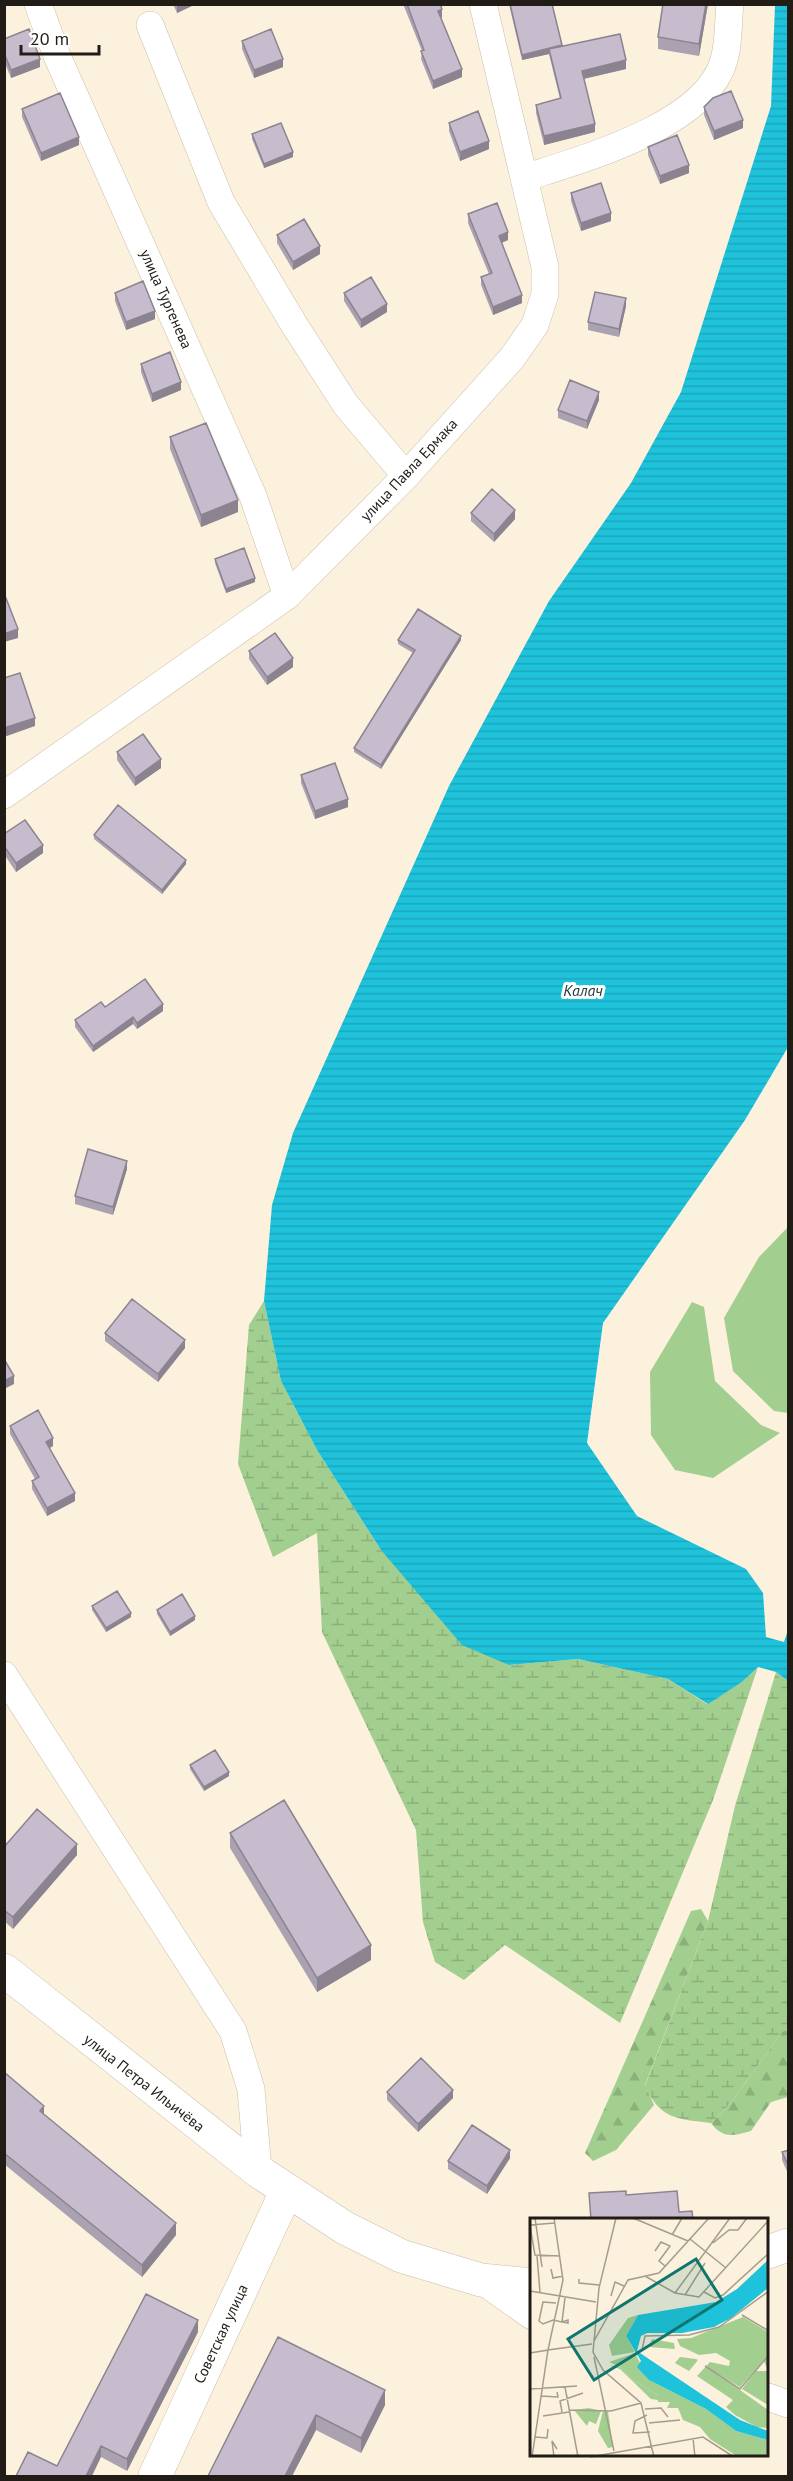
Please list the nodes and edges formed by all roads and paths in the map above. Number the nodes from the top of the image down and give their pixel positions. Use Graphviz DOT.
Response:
graph roads {
  1 [pos="38,4"];
  2 [pos="483,4"];
  3 [pos="730,4"];
  4 [pos="150,25"];
  5 [pos="524,178"];
  6 [pos="406,476"];
  7 [pos="287,596"];
  8 [pos="4,795"];
  9 [pos="4,1675"];
  10 [pos="4,1970"];
  11 [pos="258,2171"];
  12 [pos="286,2192"];
  13 [pos="789,2245"];
  14 [pos="769,2252"];
  15 [pos="481,2280"];
  16 [pos="530,2285"];
  17 [pos="530,2315"];
  18 [pos="769,2397"];
  19 [pos="789,2404"];
  20 [pos="156,2476"];
  1 -- 7 [label="street, улица Тургенева"];
  2 -- 5 [label="street, улица Павла Ермака"];
  3 -- 5 [label="street"];
  4 -- 6 [label="street"];
  5 -- 6 [label="street, улица Павла Ермака"];
  6 -- 7 [label="street, улица Павла Ермака"];
  7 -- 8 [label="street, улица Павла Ермака"];
  9 -- 11 [label="street"];
  10 -- 11 [label="main road, улица Петра Ильичёва"];
  11 -- 12 [label="main road, улица Петра Ильичёва"];
  12 -- 15 [label="main road, улица Петра Ильичёва"];
  12 -- 20 [label="main road, Советская улица"];
  13 -- 14 [label="main road"];
  15 -- 16 [label="main road, улица Петра Ильичёва"];
  15 -- 17 [label="street"];
  18 -- 19 [label="street"];
}
